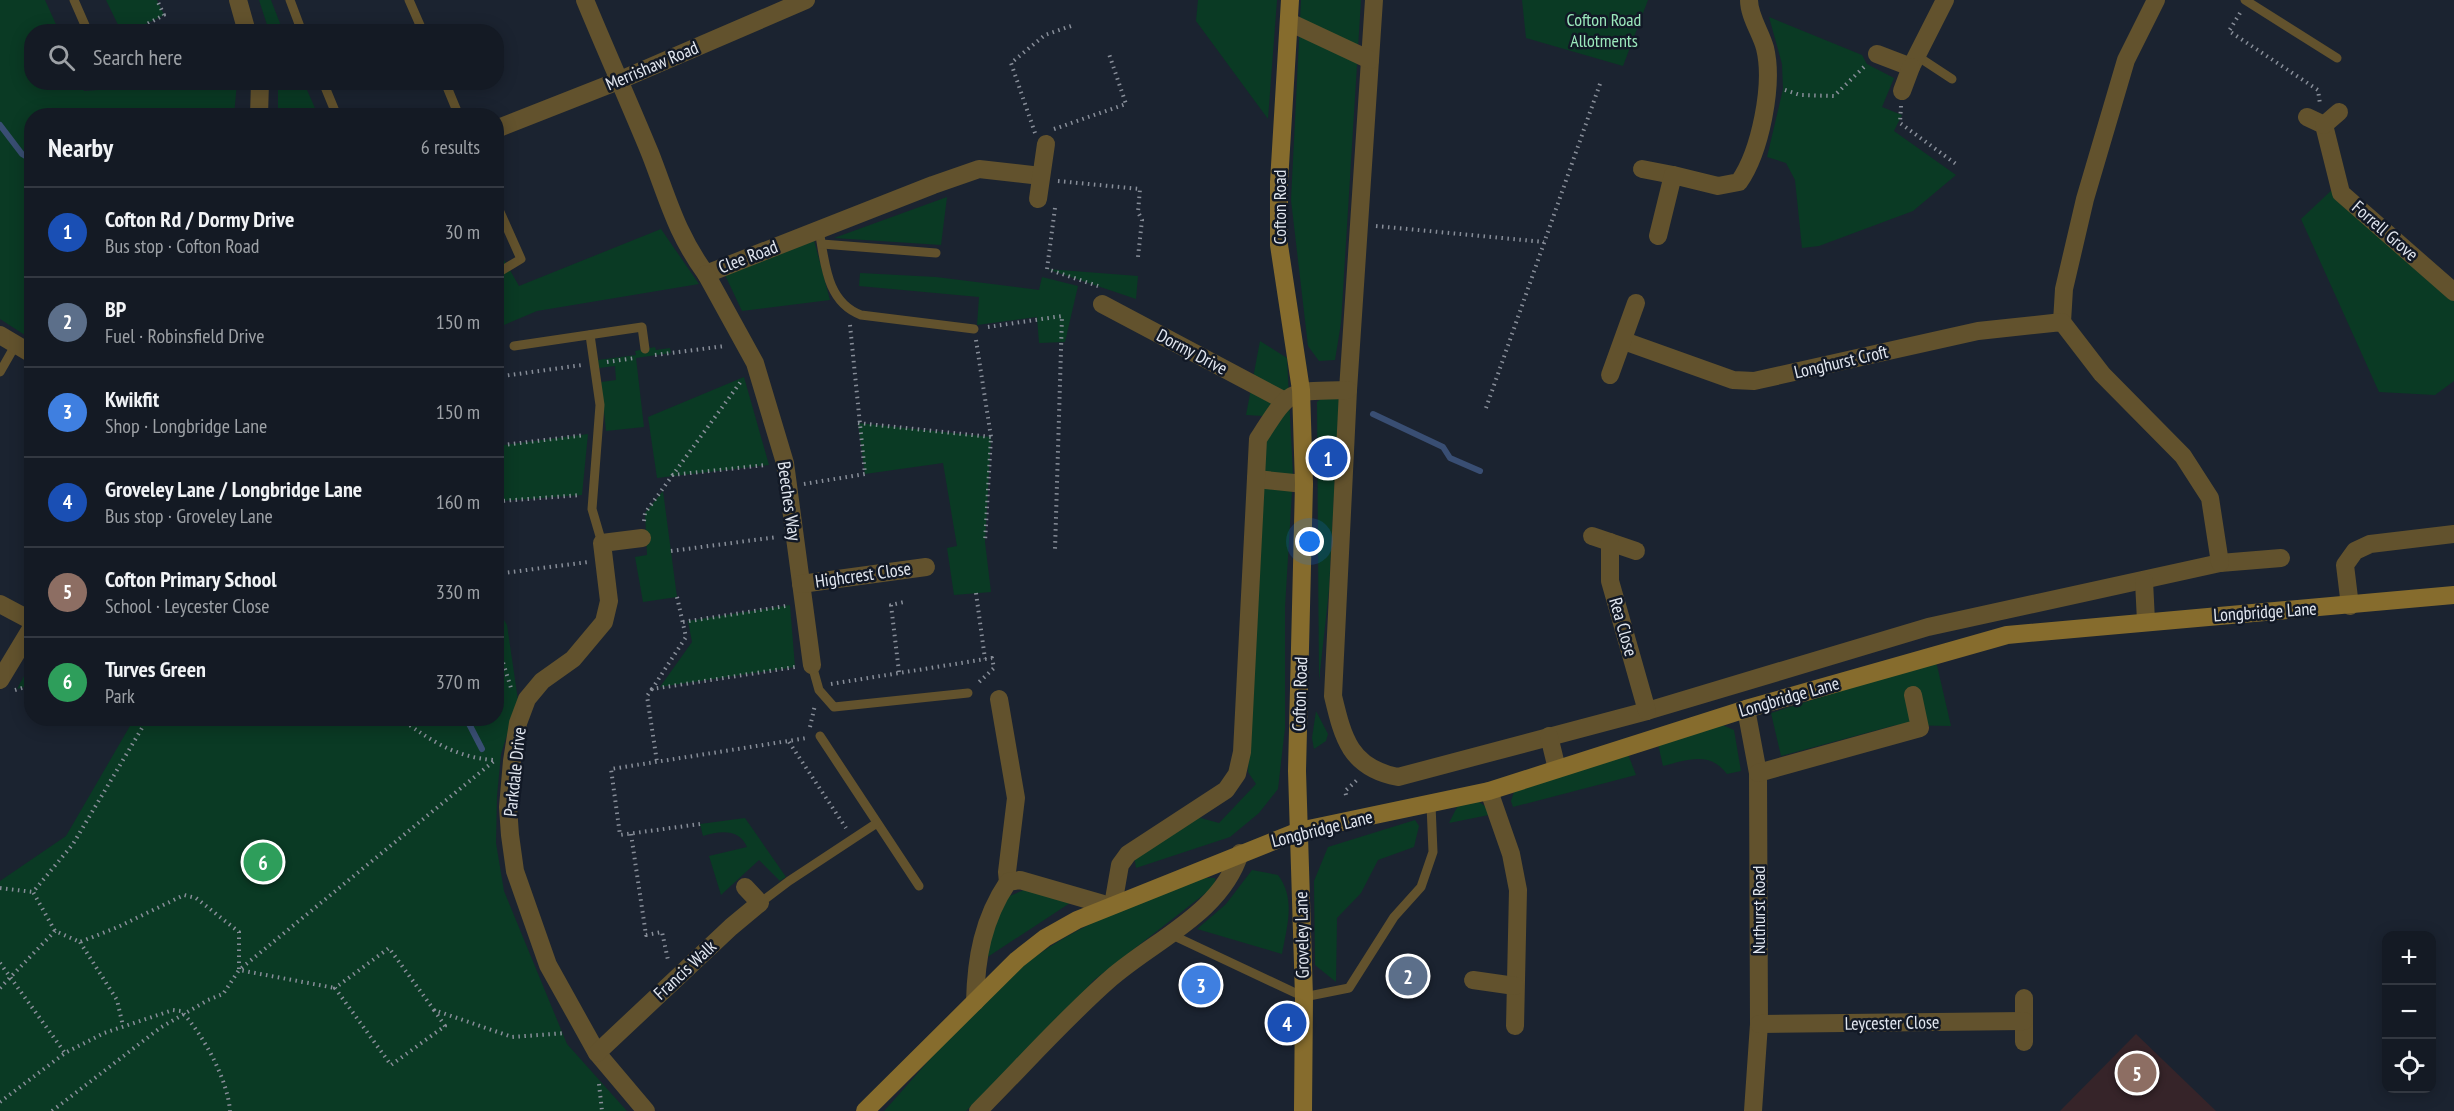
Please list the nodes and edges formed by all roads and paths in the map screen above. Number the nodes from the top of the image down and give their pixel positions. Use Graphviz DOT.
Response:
graph roads {
  1 [pos="74,0"];
  2 [pos="157,0"];
  3 [pos="238,0"];
  4 [pos="290,0"];
  5 [pos="409,0"];
  6 [pos="585,0"];
  7 [pos="806,0"];
  8 [pos="1290,0"];
  9 [pos="1374,0"];
  10 [pos="1749,0"];
  11 [pos="1945,0"];
  12 [pos="2156,0"];
  13 [pos="2245,0"];
  14 [pos="2235,4"];
  15 [pos="1289,22"];
  16 [pos="84,24"];
  17 [pos="147,24"];
  18 [pos="245,24"];
  19 [pos="299,24"];
  20 [pos="420,24"];
  21 [pos="1071,26"];
  22 [pos="1109,54"];
  23 [pos="1877,54"];
  24 [pos="2337,58"];
  25 [pos="1370,60"];
  26 [pos="1914,61"];
  27 [pos="1952,79"];
  28 [pos="618,81"];
  29 [pos="1601,81"];
  30 [pos="1769,84"];
  31 [pos="260,90"];
  32 [pos="326,90"];
  33 [pos="448,90"];
  34 [pos="1902,91"];
  35 [pos="259,108"];
  36 [pos="334,108"];
  37 [pos="456,108"];
  38 [pos="2339,112"];
  39 [pos="2307,117"];
  40 [pos="2324,125"];
  41 [pos="504,126"];
  42 [pos="1041,139"];
  43 [pos="1956,164"];
  44 [pos="1642,169"];
  45 [pos="1673,175"];
  46 [pos="1041,176"];
  47 [pos="1038,199"];
  48 [pos="504,221"];
  49 [pos="1360,225"];
  50 [pos="1658,236"];
  51 [pos="820,237"];
  52 [pos="1544,242"];
  53 [pos="936,253"];
  54 [pos="1138,257"];
  55 [pos="504,269"];
  56 [pos="706,274"];
  57 [pos="2454,292"];
  58 [pos="1102,296"];
  59 [pos="1636,303"];
  60 [pos="848,310"];
  61 [pos="2062,322"];
  62 [pos="974,329"];
  63 [pos="591,335"];
  64 [pos="8,339"];
  65 [pos="1624,341"];
  66 [pos="744,344"];
  67 [pos="514,346"];
  68 [pos="24,349"];
  69 [pos="645,349"];
  70 [pos="755,363"];
  71 [pos="592,364"];
  72 [pos="0,372"];
  73 [pos="1610,375"];
  74 [pos="504,376"];
  75 [pos="1301,390"];
  76 [pos="1348,390"];
  77 [pos="1283,400"];
  78 [pos="1486,408"];
  79 [pos="858,423"];
  80 [pos="598,433"];
  81 [pos="992,437"];
  82 [pos="504,445"];
  83 [pos="785,463"];
  84 [pos="672,476"];
  85 [pos="1256,479"];
  86 [pos="1304,484"];
  87 [pos="788,487"];
  88 [pos="582,495"];
  89 [pos="504,501"];
  90 [pos="2454,534"];
  91 [pos="794,535"];
  92 [pos="1592,536"];
  93 [pos="642,538"];
  94 [pos="985,542"];
  95 [pos="1610,542"];
  96 [pos="602,543"];
  97 [pos="1055,550"];
  98 [pos="671,551"];
  99 [pos="1636,551"];
  100 [pos="2281,558"];
  101 [pos="604,563"];
  102 [pos="2220,564"];
  103 [pos="926,567"];
  104 [pos="504,573"];
  105 [pos="2144,581"];
  106 [pos="801,584"];
  107 [pos="976,593"];
  108 [pos="2454,595"];
  109 [pos="677,597"];
  110 [pos="904,602"];
  111 [pos="803,603"];
  112 [pos="0,604"];
  113 [pos="2350,606"];
  114 [pos="24,617"];
  115 [pos="2146,621"];
  116 [pos="683,622"];
  117 [pos="24,640"];
  118 [pos="985,659"];
  119 [pos="504,665"];
  120 [pos="812,665"];
  121 [pos="899,672"];
  122 [pos="0,680"];
  123 [pos="652,688"];
  124 [pos="819,688"];
  125 [pos="968,693"];
  126 [pos="1913,695"];
  127 [pos="999,699"];
  128 [pos="1746,709"];
  129 [pos="1647,711"];
  130 [pos="518,723"];
  131 [pos="143,726"];
  132 [pos="411,726"];
  133 [pos="820,736"];
  134 [pos="1549,736"];
  135 [pos="789,742"];
  136 [pos="1353,753"];
  137 [pos="503,761"];
  138 [pos="657,762"];
  139 [pos="1557,770"];
  140 [pos="1758,773"];
  141 [pos="1489,791"];
  142 [pos="1431,806"];
  143 [pos="877,823"];
  144 [pos="700,824"];
  145 [pos="1299,831"];
  146 [pos="631,834"];
  147 [pos="853,839"];
  148 [pos="1240,853"];
  149 [pos="1008,882"];
  150 [pos="919,886"];
  151 [pos="745,887"];
  152 [pos="0,888"];
  153 [pos="33,892"];
  154 [pos="759,903"];
  155 [pos="1112,906"];
  156 [pos="56,931"];
  157 [pos="1170,934"];
  158 [pos="80,942"];
  159 [pos="0,963"];
  160 [pos="239,970"];
  161 [pos="11,977"];
  162 [pos="1473,980"];
  163 [pos="673,982"];
  164 [pos="1515,986"];
  165 [pos="0,988"];
  166 [pos="335,988"];
  167 [pos="1304,997"];
  168 [pos="2024,998"];
  169 [pos="975,1002"];
  170 [pos="434,1010"];
  171 [pos="185,1016"];
  172 [pos="2024,1021"];
  173 [pos="1759,1024"];
  174 [pos="123,1026"];
  175 [pos="1515,1026"];
  176 [pos="584,1032"];
  177 [pos="2024,1042"];
  178 [pos="65,1053"];
  179 [pos="597,1053"];
  180 [pos="0,1102"];
  181 [pos="52,1111"];
  182 [pos="231,1111"];
  183 [pos="646,1111"];
  184 [pos="865,1111"];
  185 [pos="978,1111"];
  186 [pos="1303,1111"];
  187 [pos="1753,1111"];
  1 -- 16 [label="lane"];
  2 -- 17 [label="path"];
  3 -- 18 [label="street"];
  4 -- 19 [label="lane"];
  5 -- 20 [label="lane"];
  6 -- 28 [label="street, Clee Road"];
  7 -- 28 [label="street, Merrishaw Road"];
  8 -- 15 [label="main road, Cofton Road"];
  9 -- 25 [label="street, Cofton Road"];
  10 -- 30 [label="street"];
  11 -- 26 [label="street"];
  12 -- 61 [label="street"];
  13 -- 24 [label="lane"];
  14 -- 40 [label="path"];
  15 -- 25 [label="street"];
  15 -- 75 [label="main road, Cofton Road"];
  21 -- 42 [label="path"];
  22 -- 42 [label="path"];
  23 -- 26 [label="street"];
  23 -- 30 [label="path"];
  25 -- 49 [label="street, Cofton Road"];
  26 -- 27 [label="lane"];
  26 -- 34 [label="street"];
  28 -- 41 [label="street, Merrishaw Road"];
  28 -- 56 [label="street, Clee Road"];
  29 -- 52 [label="path"];
  30 -- 45 [label="street"];
  31 -- 35 [label="street"];
  32 -- 36 [label="lane"];
  33 -- 37 [label="lane"];
  34 -- 43 [label="path"];
  38 -- 40 [label="street"];
  39 -- 40 [label="street"];
  40 -- 57 [label="street, Forrell Grove"];
  42 -- 46 [label="street"];
  44 -- 45 [label="street"];
  45 -- 50 [label="street"];
  46 -- 47 [label="street"];
  46 -- 51 [label="street, Clee Road"];
  46 -- 54 [label="path"];
  47 -- 58 [label="path"];
  48 -- 55 [label="lane"];
  49 -- 52 [label="path"];
  49 -- 76 [label="street, Cofton Road"];
  51 -- 53 [label="lane"];
  51 -- 56 [label="street, Clee Road"];
  51 -- 60 [label="lane"];
  52 -- 78 [label="path"];
  56 -- 66 [label="street, Beeches Way"];
  58 -- 77 [label="street, Dormy Drive"];
  59 -- 65 [label="street"];
  60 -- 62 [label="lane"];
  60 -- 79 [label="path"];
  61 -- 65 [label="street, Longhurst Croft"];
  61 -- 102 [label="street"];
  62 -- 81 [label="path"];
  62 -- 97 [label="path"];
  63 -- 67 [label="lane"];
  63 -- 69 [label="lane"];
  63 -- 71 [label="lane"];
  64 -- 68 [label="street"];
  64 -- 72 [label="lane"];
  65 -- 73 [label="street"];
  66 -- 70 [label="street, Beeches Way"];
  66 -- 71 [label="path"];
  70 -- 83 [label="street, Beeches Way"];
  70 -- 84 [label="path"];
  71 -- 74 [label="path"];
  71 -- 80 [label="lane"];
  75 -- 76 [label="street"];
  75 -- 77 [label="street"];
  75 -- 86 [label="main road, Cofton Road"];
  76 -- 136 [label="street, Cofton Road"];
  77 -- 85 [label="street"];
  79 -- 81 [label="path"];
  79 -- 87 [label="path"];
  80 -- 82 [label="path"];
  80 -- 96 [label="lane"];
  81 -- 94 [label="path"];
  83 -- 84 [label="path"];
  83 -- 87 [label="street, Beeches Way"];
  84 -- 93 [label="path"];
  85 -- 86 [label="street"];
  85 -- 155 [label="street"];
  86 -- 145 [label="main road, Cofton Road"];
  87 -- 91 [label="street, Beeches Way"];
  88 -- 89 [label="path"];
  90 -- 113 [label="street"];
  91 -- 98 [label="path"];
  91 -- 106 [label="street, Beeches Way"];
  92 -- 95 [label="street"];
  93 -- 96 [label="street"];
  95 -- 99 [label="street"];
  95 -- 129 [label="street, Rea Close"];
  96 -- 101 [label="street, Parkdale Drive"];
  100 -- 102 [label="street, Longbridge Lane"];
  101 -- 104 [label="path"];
  101 -- 130 [label="street, Parkdale Drive"];
  102 -- 105 [label="street, Longbridge Lane"];
  103 -- 106 [label="street, Highcrest Close"];
  105 -- 115 [label="street"];
  105 -- 129 [label="street, Longbridge Lane"];
  106 -- 111 [label="street, Beeches Way"];
  107 -- 118 [label="path"];
  108 -- 113 [label="main road, Longbridge Lane"];
  109 -- 116 [label="path"];
  110 -- 121 [label="path"];
  111 -- 116 [label="path"];
  111 -- 120 [label="street, Beeches Way"];
  112 -- 114 [label="street"];
  113 -- 115 [label="main road, Longbridge Lane"];
  115 -- 128 [label="main road, Longbridge Lane"];
  116 -- 123 [label="path"];
  117 -- 122 [label="street"];
  118 -- 121 [label="path"];
  118 -- 125 [label="path"];
  119 -- 130 [label="path"];
  120 -- 123 [label="path"];
  120 -- 124 [label="lane"];
  121 -- 124 [label="path"];
  123 -- 138 [label="path"];
  124 -- 125 [label="lane"];
  124 -- 135 [label="path"];
  126 -- 140 [label="street"];
  127 -- 149 [label="street"];
  128 -- 139 [label="main road, Longbridge Lane"];
  128 -- 140 [label="street, Nuthurst Road"];
  129 -- 134 [label="street, Longbridge Lane"];
  130 -- 137 [label="street, Parkdale Drive"];
  131 -- 153 [label="path"];
  132 -- 137 [label="path"];
  133 -- 143 [label="lane"];
  134 -- 136 [label="street, Longbridge Lane"];
  134 -- 139 [label="street"];
  135 -- 138 [label="path"];
  135 -- 147 [label="path"];
  137 -- 160 [label="path"];
  137 -- 176 [label="street, Parkdale Drive"];
  138 -- 146 [label="path"];
  139 -- 141 [label="main road, Longbridge Lane"];
  140 -- 173 [label="street, Nuthurst Road"];
  141 -- 142 [label="main road, Longbridge Lane"];
  141 -- 164 [label="street"];
  142 -- 145 [label="main road, Longbridge Lane"];
  142 -- 167 [label="lane"];
  143 -- 147 [label="lane"];
  143 -- 150 [label="lane"];
  144 -- 146 [label="path"];
  145 -- 148 [label="main road, Longbridge Lane"];
  145 -- 167 [label="main road, Groveley Lane"];
  146 -- 163 [label="path"];
  147 -- 154 [label="lane"];
  148 -- 155 [label="main road, Longbridge Lane"];
  148 -- 157 [label="street"];
  149 -- 155 [label="street"];
  149 -- 169 [label="street"];
  151 -- 154 [label="street"];
  152 -- 153 [label="path"];
  153 -- 156 [label="path"];
  154 -- 163 [label="street, Francis Walk"];
  155 -- 169 [label="main road, Longbridge Lane"];
  156 -- 158 [label="path"];
  156 -- 161 [label="path"];
  157 -- 167 [label="lane"];
  157 -- 185 [label="street"];
  158 -- 160 [label="path"];
  158 -- 174 [label="path"];
  159 -- 161 [label="path"];
  160 -- 166 [label="path"];
  160 -- 171 [label="path"];
  161 -- 165 [label="path"];
  161 -- 178 [label="path"];
  162 -- 164 [label="street"];
  163 -- 179 [label="street, Francis Walk"];
  164 -- 175 [label="street"];
  166 -- 170 [label="path"];
  166 -- 170 [label="path"];
  167 -- 186 [label="main road, Groveley Lane"];
  168 -- 172 [label="street"];
  169 -- 184 [label="main road, Longbridge Lane"];
  170 -- 176 [label="path"];
  171 -- 174 [label="path"];
  171 -- 181 [label="path"];
  171 -- 182 [label="path"];
  172 -- 173 [label="street, Leycester Close"];
  172 -- 177 [label="street"];
  173 -- 187 [label="street, Nuthurst Road"];
  174 -- 178 [label="path"];
  176 -- 179 [label="street, Parkdale Drive"];
  178 -- 180 [label="path"];
  179 -- 183 [label="street, Parkdale Drive"];
}
